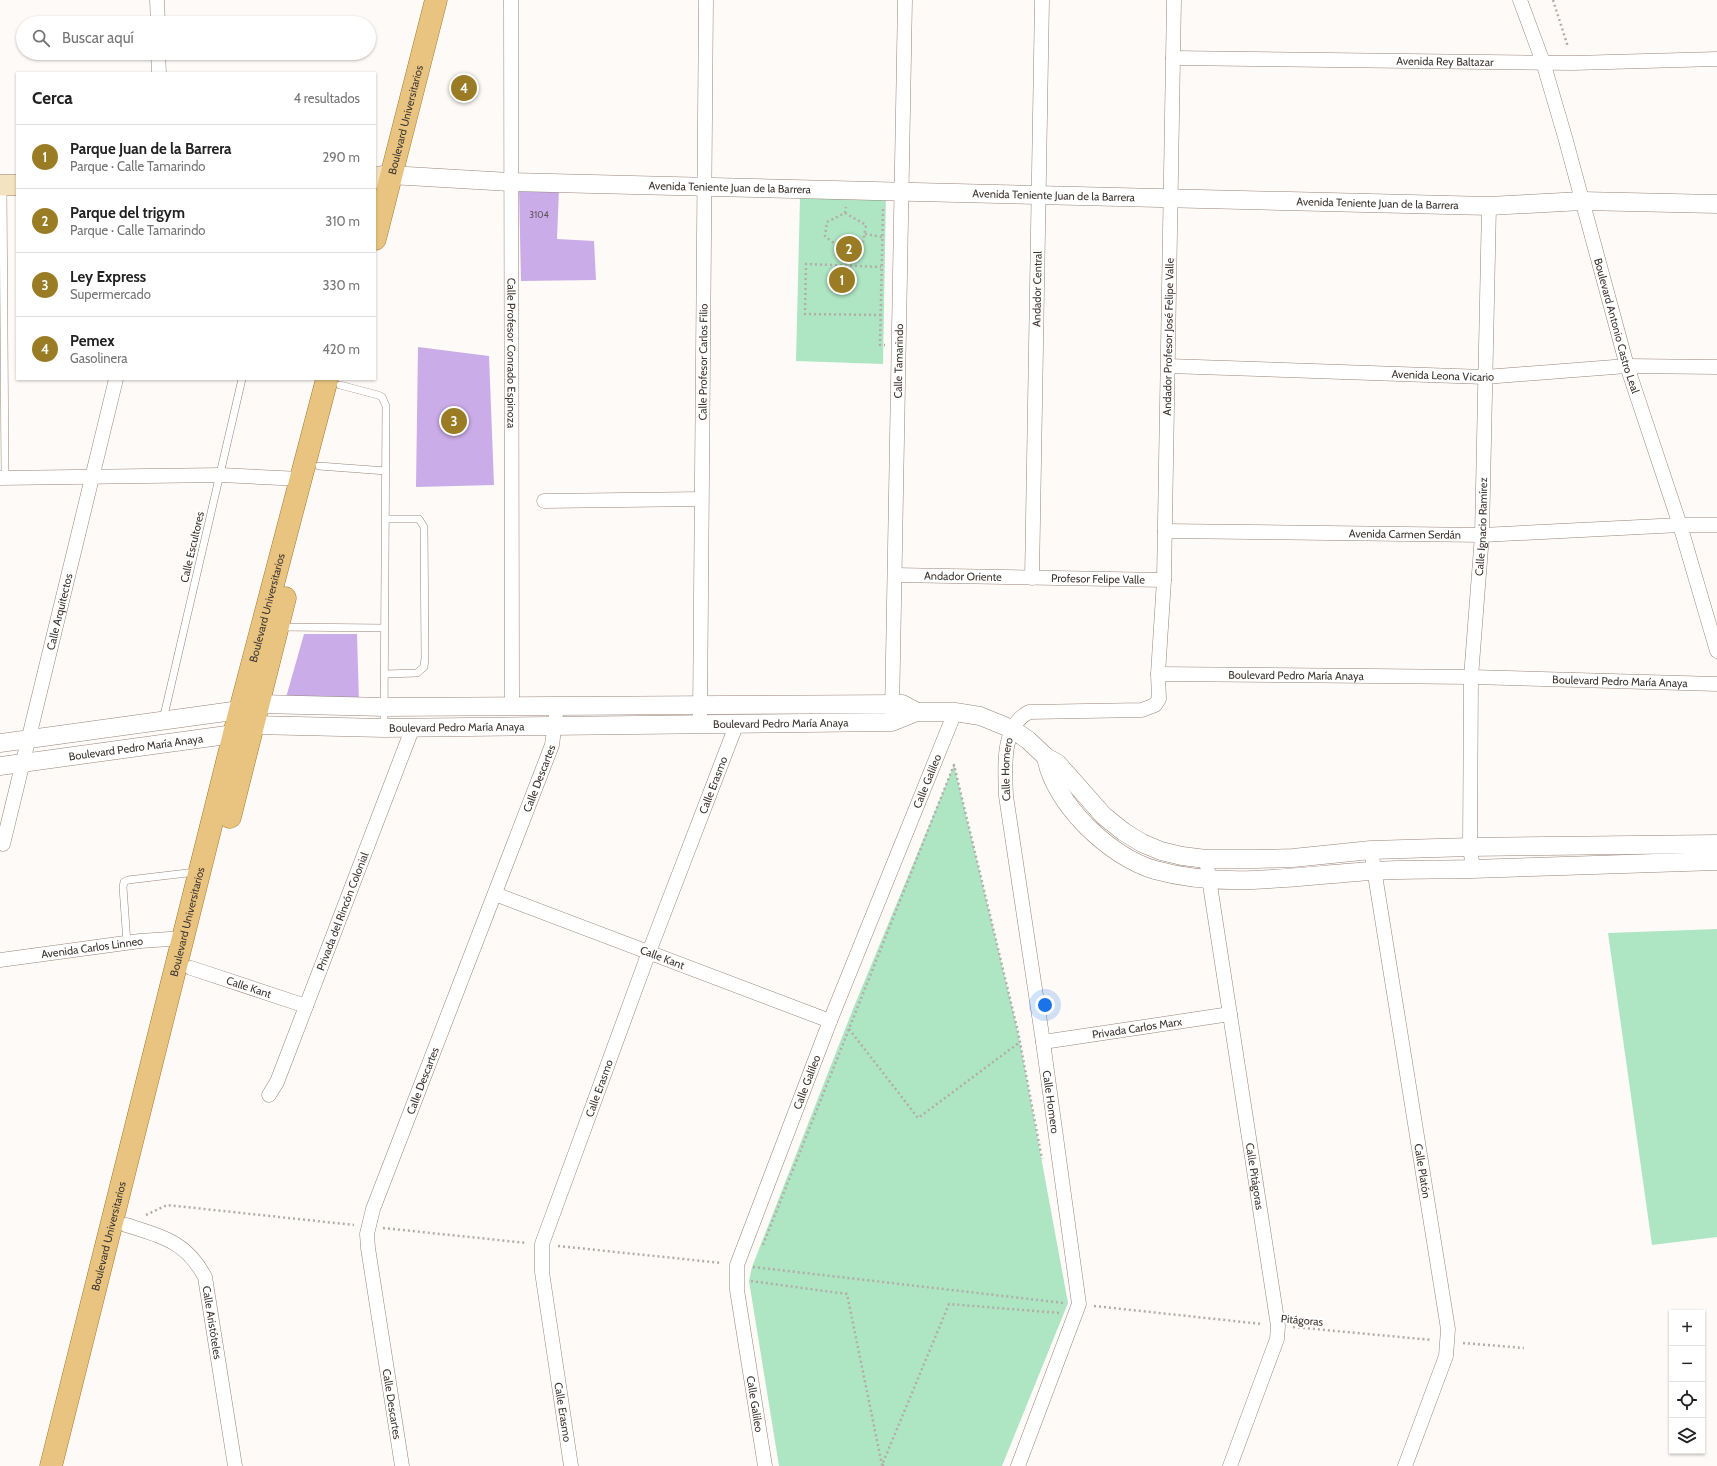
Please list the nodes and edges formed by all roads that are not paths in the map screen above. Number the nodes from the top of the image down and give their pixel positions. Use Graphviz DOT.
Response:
graph roads {
  1 [pos="157,0"];
  2 [pos="425,0"];
  3 [pos="436,0"];
  4 [pos="511,0"];
  5 [pos="706,0"];
  6 [pos="905,0"];
  7 [pos="1042,0"];
  8 [pos="1174,0"];
  9 [pos="1520,0"];
  10 [pos="158,16"];
  11 [pos="1173,58"];
  12 [pos="1717,59"];
  13 [pos="158,60"];
  14 [pos="1543,62"];
  15 [pos="159,72"];
  16 [pos="379,180"];
  17 [pos="511,182"];
  18 [pos="7,185"];
  19 [pos="704,186"];
  20 [pos="902,191"];
  21 [pos="1038,195"];
  22 [pos="1170,198"];
  23 [pos="1582,201"];
  24 [pos="1717,204"];
  25 [pos="1489,206"];
  26 [pos="376,224"];
  27 [pos="1168,366"];
  28 [pos="1627,366"];
  29 [pos="1717,368"];
  30 [pos="1485,377"];
  31 [pos="116,380"];
  32 [pos="242,380"];
  33 [pos="336,381"];
  34 [pos="319,466"];
  35 [pos="386,471"];
  36 [pos="221,475"];
  37 [pos="93,477"];
  38 [pos="2,478"];
  39 [pos="301,479"];
  40 [pos="701,499"];
  41 [pos="544,501"];
  42 [pos="386,519"];
  43 [pos="1680,525"];
  44 [pos="1717,525"];
  45 [pos="1165,531"];
  46 [pos="1482,535"];
  47 [pos="895,575"];
  48 [pos="1032,578"];
  49 [pos="1164,580"];
  50 [pos="278,627"];
  51 [pos="385,628"];
  52 [pos="1717,651"];
  53 [pos="385,674"];
  54 [pos="1158,674"];
  55 [pos="1471,677"];
  56 [pos="1717,684"];
  57 [pos="700,705"];
  58 [pos="512,706"];
  59 [pos="557,706"];
  60 [pos="385,707"];
  61 [pos="955,712"];
  62 [pos="892,713"];
  63 [pos="247,718"];
  64 [pos="163,720"];
  65 [pos="737,723"];
  66 [pos="699,724"];
  67 [pos="554,726"];
  68 [pos="384,728"];
  69 [pos="413,728"];
  70 [pos="1012,729"];
  71 [pos="28,739"];
  72 [pos="0,742"];
  73 [pos="1046,757"];
  74 [pos="22,764"];
  75 [pos="0,766"];
  76 [pos="3,844"];
  77 [pos="1717,844"];
  78 [pos="1470,847"];
  79 [pos="1371,850"];
  80 [pos="1206,859"];
  81 [pos="1717,861"];
  82 [pos="1473,869"];
  83 [pos="1374,871"];
  84 [pos="200,872"];
  85 [pos="1209,880"];
  86 [pos="495,894"];
  87 [pos="184,938"];
  88 [pos="127,943"];
  89 [pos="649,952"];
  90 [pos="0,960"];
  91 [pos="191,968"];
  92 [pos="306,1006"];
  93 [pos="1230,1014"];
  94 [pos="830,1021"];
  95 [pos="1043,1042"];
  96 [pos="269,1095"];
  97 [pos="126,1225"];
  98 [pos="51,1466"];
  99 [pos="66,1466"];
  100 [pos="235,1466"];
  101 [pos="402,1466"];
  102 [pos="571,1466"];
  103 [pos="765,1466"];
  104 [pos="1018,1466"];
  105 [pos="1230,1466"];
  106 [pos="1405,1466"];
  1 -- 10 [label="street"];
  2 -- 16 [label="main road, Boulevard Universitarios"];
  3 -- 16 [label="main road, Boulevard Universitarios"];
  4 -- 17 [label="street, Calle Profesor Conrado Espinoza"];
  5 -- 19 [label="street, Calle Profesor Carlos Filio"];
  6 -- 20 [label="street, Calle Tamarindo"];
  7 -- 21 [label="street, Andador Central"];
  8 -- 11 [label="street, Andador Profesor José Felipe Valle"];
  9 -- 14 [label="street, Boulevard Antonio Castro Leal"];
  11 -- 14 [label="street, Avenida Rey Baltazar"];
  11 -- 22 [label="street, Andador Profesor José Felipe Valle"];
  12 -- 14 [label="street, Avenida Rey Baltazar"];
  13 -- 15 [label="street"];
  14 -- 23 [label="street, Boulevard Antonio Castro Leal"];
  16 -- 17 [label="street, Avenida Teniente Juan de la Barrera"];
  16 -- 26 [label="main road, Boulevard Universitarios"];
  17 -- 19 [label="street, Avenida Teniente Juan de la Barrera"];
  17 -- 58 [label="street, Calle Profesor Conrado Espinoza"];
  18 -- 38 [label="lane"];
  19 -- 20 [label="street, Avenida Teniente Juan de la Barrera"];
  19 -- 40 [label="street, Calle Profesor Carlos Filio"];
  20 -- 21 [label="street, Avenida Teniente Juan de la Barrera"];
  20 -- 47 [label="street, Calle Tamarindo"];
  21 -- 22 [label="street, Avenida Teniente Juan de la Barrera"];
  21 -- 48 [label="street, Andador Central"];
  22 -- 25 [label="street, Avenida Teniente Juan de la Barrera"];
  22 -- 27 [label="street, Andador Profesor José Felipe Valle"];
  23 -- 24 [label="street, Avenida Teniente Juan de la Barrera"];
  23 -- 25 [label="street, Avenida Teniente Juan de la Barrera"];
  23 -- 28 [label="street, Boulevard Antonio Castro Leal"];
  25 -- 30 [label="street, Calle Ignacio Ramírez"];
  27 -- 30 [label="street, Avenida Leona Vicario"];
  27 -- 45 [label="street, Andador Profesor José Felipe Valle"];
  28 -- 29 [label="street, Avenida Leona Vicario"];
  28 -- 30 [label="street, Avenida Leona Vicario"];
  28 -- 43 [label="street, Boulevard Antonio Castro Leal"];
  30 -- 46 [label="street, Calle Ignacio Ramírez"];
  31 -- 37 [label="street, Calle Arquitectos"];
  32 -- 36 [label="lane, Calle Escultores"];
  33 -- 34 [label="main road, Boulevard Universitarios"];
  33 -- 35 [label="lane"];
  33 -- 39 [label="main road, Boulevard Universitarios"];
  34 -- 35 [label="lane"];
  34 -- 50 [label="main road, Boulevard Universitarios"];
  35 -- 42 [label="lane"];
  36 -- 37 [label="street"];
  36 -- 39 [label="street"];
  36 -- 64 [label="lane, Calle Escultores"];
  37 -- 38 [label="street"];
  37 -- 71 [label="street, Calle Arquitectos"];
  39 -- 63 [label="main road, Boulevard Universitarios"];
  40 -- 41 [label="street"];
  40 -- 57 [label="street, Calle Profesor Carlos Filio"];
  42 -- 51 [label="lane"];
  42 -- 53 [label="lane"];
  43 -- 44 [label="street, Avenida Carmen Serdán"];
  43 -- 46 [label="street, Avenida Carmen Serdán"];
  43 -- 52 [label="street, Boulevard Antonio Castro Leal"];
  45 -- 46 [label="street, Avenida Carmen Serdán"];
  45 -- 49 [label="street, Andador Profesor José Felipe Valle"];
  46 -- 55 [label="street, Calle Ignacio Ramírez"];
  47 -- 48 [label="street, Andador Oriente"];
  47 -- 62 [label="street, Calle Tamarindo"];
  48 -- 49 [label="street, Profesor Felipe Valle"];
  49 -- 54 [label="street, Andador Profesor José Felipe Valle"];
  50 -- 51 [label="lane"];
  50 -- 63 [label="main road, Boulevard Universitarios"];
  51 -- 53 [label="lane"];
  53 -- 60 [label="lane"];
  54 -- 55 [label="street, Boulevard Pedro María Anaya"];
  54 -- 70 [label="street"];
  55 -- 56 [label="street, Boulevard Pedro María Anaya"];
  55 -- 78 [label="street, Calle Ignacio Ramírez"];
  57 -- 59 [label="street, Boulevard Pedro María Anaya"];
  57 -- 62 [label="street, Boulevard Pedro María Anaya"];
  57 -- 66 [label="street, Calle Profesor Carlos Filio"];
  58 -- 59 [label="street, Boulevard Pedro María Anaya"];
  58 -- 60 [label="street, Boulevard Pedro María Anaya"];
  59 -- 67 [label="street, Calle Descartes"];
  60 -- 63 [label="street, Boulevard Pedro María Anaya"];
  60 -- 68 [label="lane"];
  61 -- 62 [label="street, Boulevard Pedro María Anaya"];
  61 -- 70 [label="street, Boulevard Pedro María Anaya"];
  61 -- 94 [label="street, Calle Galileo"];
  62 -- 65 [label="street, Boulevard Pedro María Anaya"];
  63 -- 64 [label="street, Boulevard Pedro María Anaya"];
  63 -- 68 [label="street, Boulevard Pedro María Anaya"];
  63 -- 74 [label="street, Boulevard Pedro María Anaya"];
  63 -- 84 [label="main road, Boulevard Universitarios"];
  63 -- 91 [label="main road, Boulevard Universitarios"];
  64 -- 71 [label="street, Boulevard Pedro María Anaya"];
  65 -- 66 [label="street, Boulevard Pedro María Anaya"];
  65 -- 89 [label="street, Calle Erasmo"];
  66 -- 67 [label="street, Boulevard Pedro María Anaya"];
  67 -- 69 [label="street, Boulevard Pedro María Anaya"];
  67 -- 86 [label="street, Calle Descartes"];
  68 -- 69 [label="street, Boulevard Pedro María Anaya"];
  69 -- 92 [label="street, Privada del Rincón Colonial"];
  70 -- 73 [label="street, Boulevard Pedro María Anaya"];
  70 -- 95 [label="street, Calle Homero"];
  71 -- 72 [label="street, Boulevard Pedro María Anaya"];
  71 -- 74 [label="street, Calle Arquitectos"];
  73 -- 80 [label="street, Boulevard Pedro María Anaya"];
  73 -- 85 [label="street"];
  74 -- 75 [label="street, Boulevard Pedro María Anaya"];
  74 -- 76 [label="street, Calle Arquitectos"];
  77 -- 78 [label="street, Boulevard Pedro María Anaya"];
  78 -- 79 [label="street, Boulevard Pedro María Anaya"];
  78 -- 82 [label="street, Calle Ignacio Ramírez"];
  79 -- 80 [label="street, Boulevard Pedro María Anaya"];
  79 -- 83 [label="street, Calle Platón"];
  80 -- 85 [label="street, Calle Pitágoras"];
  81 -- 82 [label="street"];
  82 -- 83 [label="street"];
  83 -- 85 [label="street"];
  83 -- 106 [label="street, Calle Platón"];
  84 -- 87 [label="main road, Boulevard Universitarios"];
  84 -- 88 [label="lane"];
  85 -- 93 [label="street, Calle Pitágoras"];
  86 -- 89 [label="street, Calle Kant"];
  86 -- 101 [label="street, Calle Descartes"];
  87 -- 88 [label="street, Avenida Carlos Linneo"];
  87 -- 98 [label="main road, Boulevard Universitarios"];
  88 -- 90 [label="street, Avenida Carlos Linneo"];
  89 -- 94 [label="street, Calle Kant"];
  89 -- 102 [label="street, Calle Erasmo"];
  91 -- 92 [label="street, Calle Kant"];
  91 -- 97 [label="main road, Boulevard Universitarios"];
  92 -- 96 [label="street, Privada del Rincón Colonial"];
  93 -- 95 [label="street, Privada Carlos Marx"];
  93 -- 105 [label="street, Calle Pitágoras"];
  94 -- 103 [label="street, Calle Galileo"];
  95 -- 104 [label="street, Calle Homero"];
  97 -- 99 [label="main road, Boulevard Universitarios"];
  97 -- 100 [label="street, Calle Aristóteles"];
}
